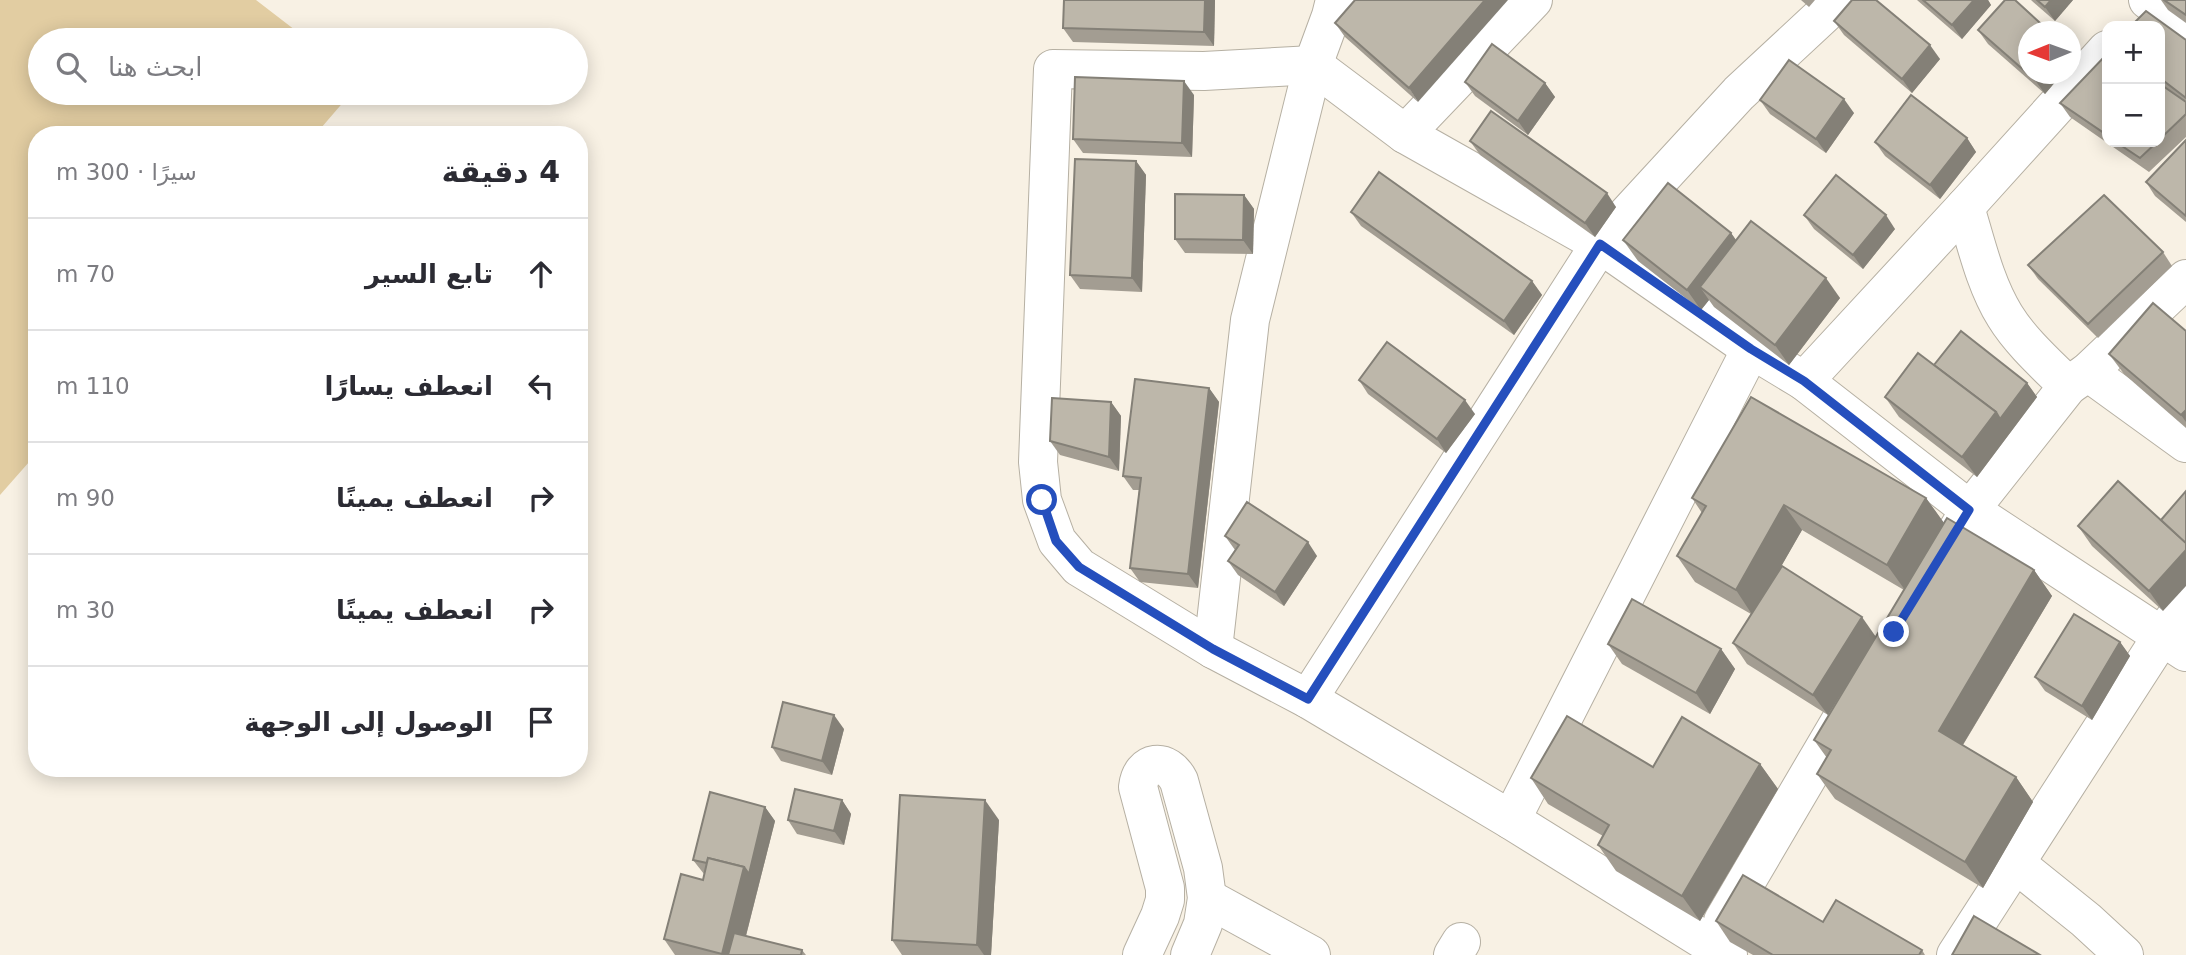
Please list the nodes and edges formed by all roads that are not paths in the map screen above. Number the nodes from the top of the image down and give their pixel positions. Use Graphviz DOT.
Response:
graph roads {
  1 [pos="1335,0"];
  2 [pos="1533,0"];
  3 [pos="1839,0"];
  4 [pos="2145,7"];
  5 [pos="2186,28"];
  6 [pos="2102,56"];
  7 [pos="1313,65"];
  8 [pos="1405,134"];
  9 [pos="1965,207"];
  10 [pos="1600,244"];
  11 [pos="2186,279"];
  12 [pos="1751,349"];
  13 [pos="2078,379"];
  14 [pos="1804,381"];
  15 [pos="2186,443"];
  16 [pos="1969,510"];
  17 [pos="1942,555"];
  18 [pos="2186,603"];
  19 [pos="2174,644"];
  20 [pos="1213,649"];
  21 [pos="1866,678"];
  22 [pos="1308,699"];
  23 [pos="1511,820"];
  24 [pos="2015,863"];
  25 [pos="1207,898"];
  26 [pos="1718,950"];
  27 [pos="1142,955"];
  28 [pos="1190,955"];
  29 [pos="1311,955"];
  30 [pos="1956,955"];
  31 [pos="2124,955"];
  1 -- 7 [label="street"];
  2 -- 8 [label="street"];
  3 -- 10 [label="street"];
  4 -- 5 [label="street"];
  6 -- 9 [label="street"];
  7 -- 8 [label="street"];
  7 -- 20 [label="street"];
  7 -- 20 [label="street"];
  8 -- 10 [label="street"];
  9 -- 13 [label="street"];
  9 -- 14 [label="street"];
  10 -- 12 [label="street"];
  10 -- 22 [label="street"];
  11 -- 13 [label="street"];
  12 -- 14 [label="street"];
  12 -- 23 [label="street"];
  13 -- 15 [label="street"];
  13 -- 16 [label="street"];
  14 -- 16 [label="street"];
  16 -- 17 [label="street"];
  16 -- 19 [label="street"];
  18 -- 19 [label="street"];
  19 -- 24 [label="street"];
  20 -- 22 [label="street"];
  21 -- 26 [label="street"];
  22 -- 23 [label="street"];
  23 -- 26 [label="street"];
  24 -- 30 [label="street"];
  24 -- 31 [label="street"];
  25 -- 27 [label="street"];
  25 -- 28 [label="street"];
  25 -- 29 [label="street"];
}
